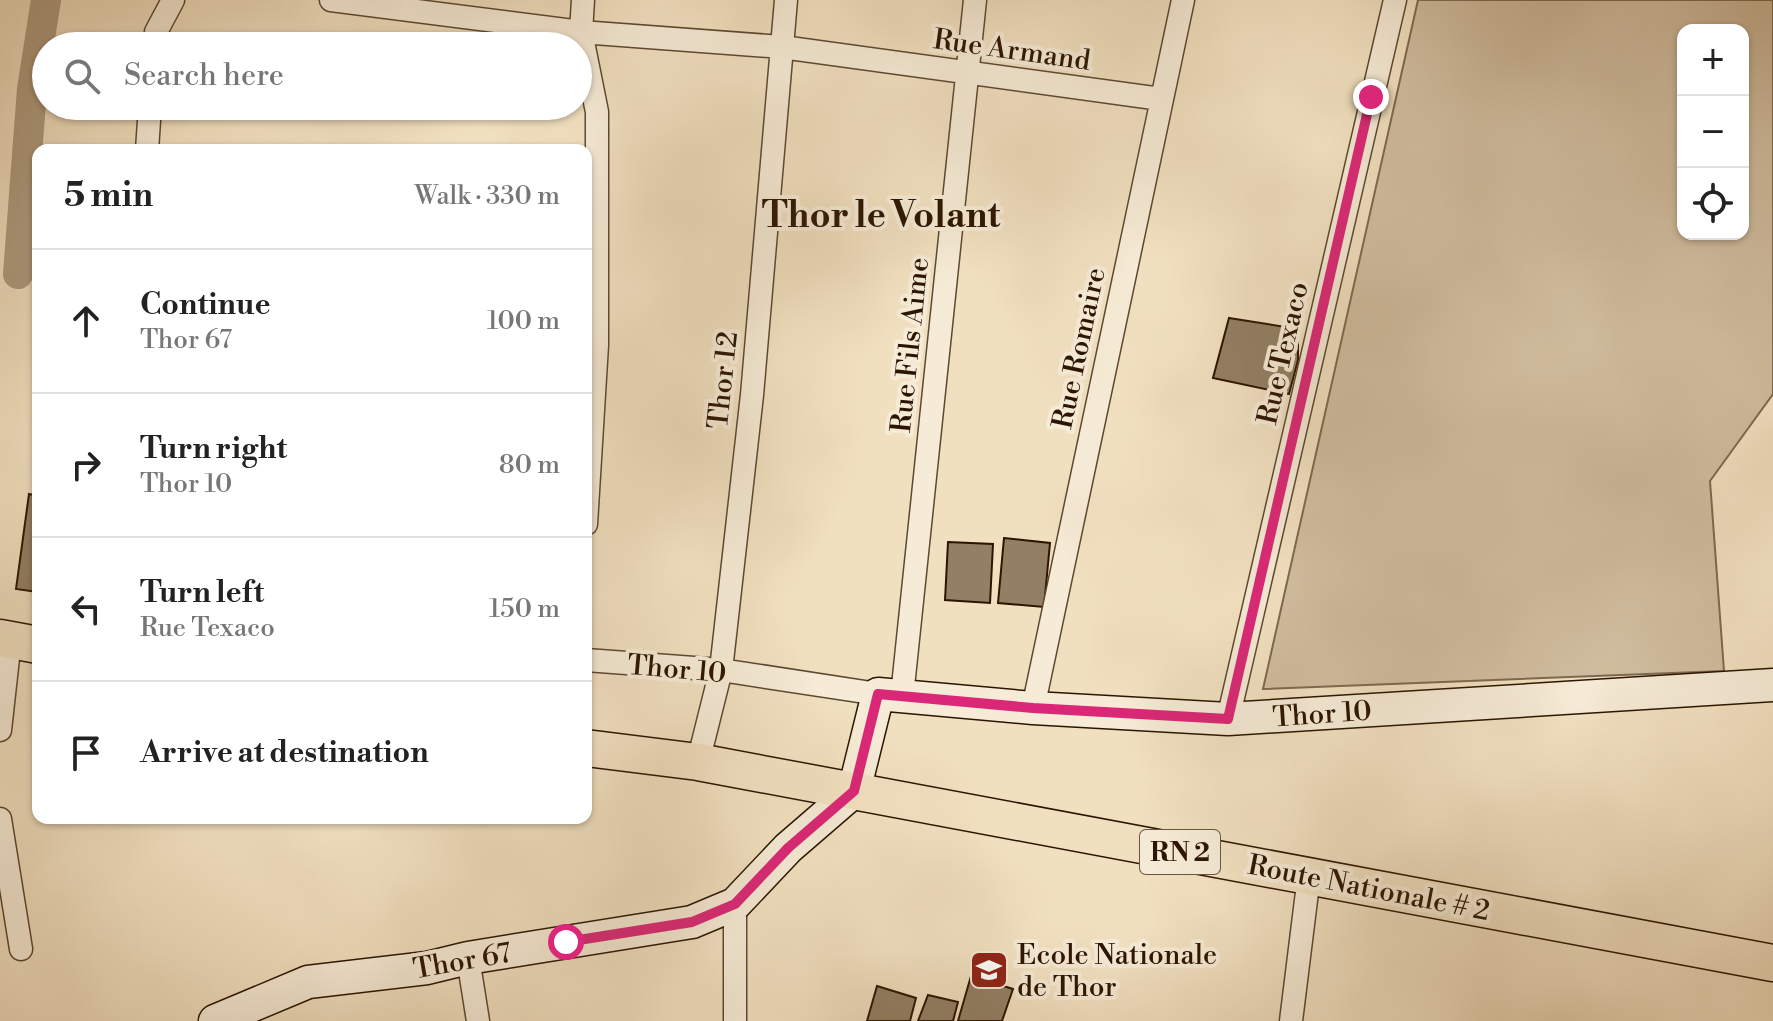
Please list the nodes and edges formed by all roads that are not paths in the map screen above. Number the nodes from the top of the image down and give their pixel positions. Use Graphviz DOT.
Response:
graph roads {
  1 [pos="173,0"];
  2 [pos="331,0"];
  3 [pos="583,0"];
  4 [pos="786,0"];
  5 [pos="975,0"];
  6 [pos="1183,0"];
  7 [pos="1395,0"];
  8 [pos="386,2"];
  9 [pos="156,32"];
  10 [pos="581,32"];
  11 [pos="592,33"];
  12 [pos="782,47"];
  13 [pos="967,73"];
  14 [pos="592,87"];
  15 [pos="1161,99"];
  16 [pos="149,120"];
  17 [pos="147,144"];
  18 [pos="592,426"];
  19 [pos="16,641"];
  20 [pos="592,660"];
  21 [pos="721,670"];
  22 [pos="1773,685"];
  23 [pos="890,695"];
  24 [pos="1033,708"];
  25 [pos="1228,719"];
  26 [pos="0,730"];
  27 [pos="592,749"];
  28 [pos="698,762"];
  29 [pos="854,791"];
  30 [pos="0,819"];
  31 [pos="1309,876"];
  32 [pos="735,904"];
  33 [pos="21,949"];
  34 [pos="468,958"];
  35 [pos="1773,963"];
  36 [pos="1292,1019"];
  37 [pos="215,1021"];
  38 [pos="478,1021"];
  39 [pos="735,1021"];
  1 -- 9 [label="street"];
  2 -- 8 [label="street, Rue Armand"];
  3 -- 10 [label="street"];
  4 -- 12 [label="street, Thor 12"];
  5 -- 13 [label="street, Rue Fils Aime"];
  6 -- 15 [label="street, Rue Romaire"];
  7 -- 25 [label="street, Rue Texaco"];
  8 -- 10 [label="street, Rue Armand"];
  11 -- 12 [label="street, Rue Armand"];
  12 -- 13 [label="street, Rue Armand"];
  12 -- 21 [label="street, Thor 12"];
  13 -- 15 [label="street, Rue Armand"];
  13 -- 23 [label="street, Rue Fils Aime"];
  14 -- 18 [label="street"];
  15 -- 24 [label="street, Rue Romaire"];
  16 -- 17 [label="street"];
  19 -- 26 [label="street"];
  20 -- 21 [label="street, Thor 10"];
  21 -- 23 [label="street, Thor 10"];
  21 -- 28 [label="street, Thor 12"];
  22 -- 25 [label="street, Thor 10"];
  23 -- 24 [label="street, Thor 10"];
  23 -- 29 [label="street"];
  24 -- 25 [label="street, Thor 10"];
  27 -- 28 [label="main road, Route Nationale # 2 / RN 2"];
  28 -- 29 [label="main road, Route Nationale # 2 / RN 2"];
  29 -- 31 [label="main road, Route Nationale # 2 / RN 2"];
  29 -- 32 [label="street, Thor 67"];
  30 -- 33 [label="street"];
  31 -- 35 [label="main road, Route Nationale # 2 / RN 2"];
  31 -- 36 [label="street"];
  32 -- 34 [label="street, Thor 67"];
  32 -- 39 [label="street"];
  34 -- 37 [label="street, Thor 67"];
  34 -- 38 [label="street"];
}
